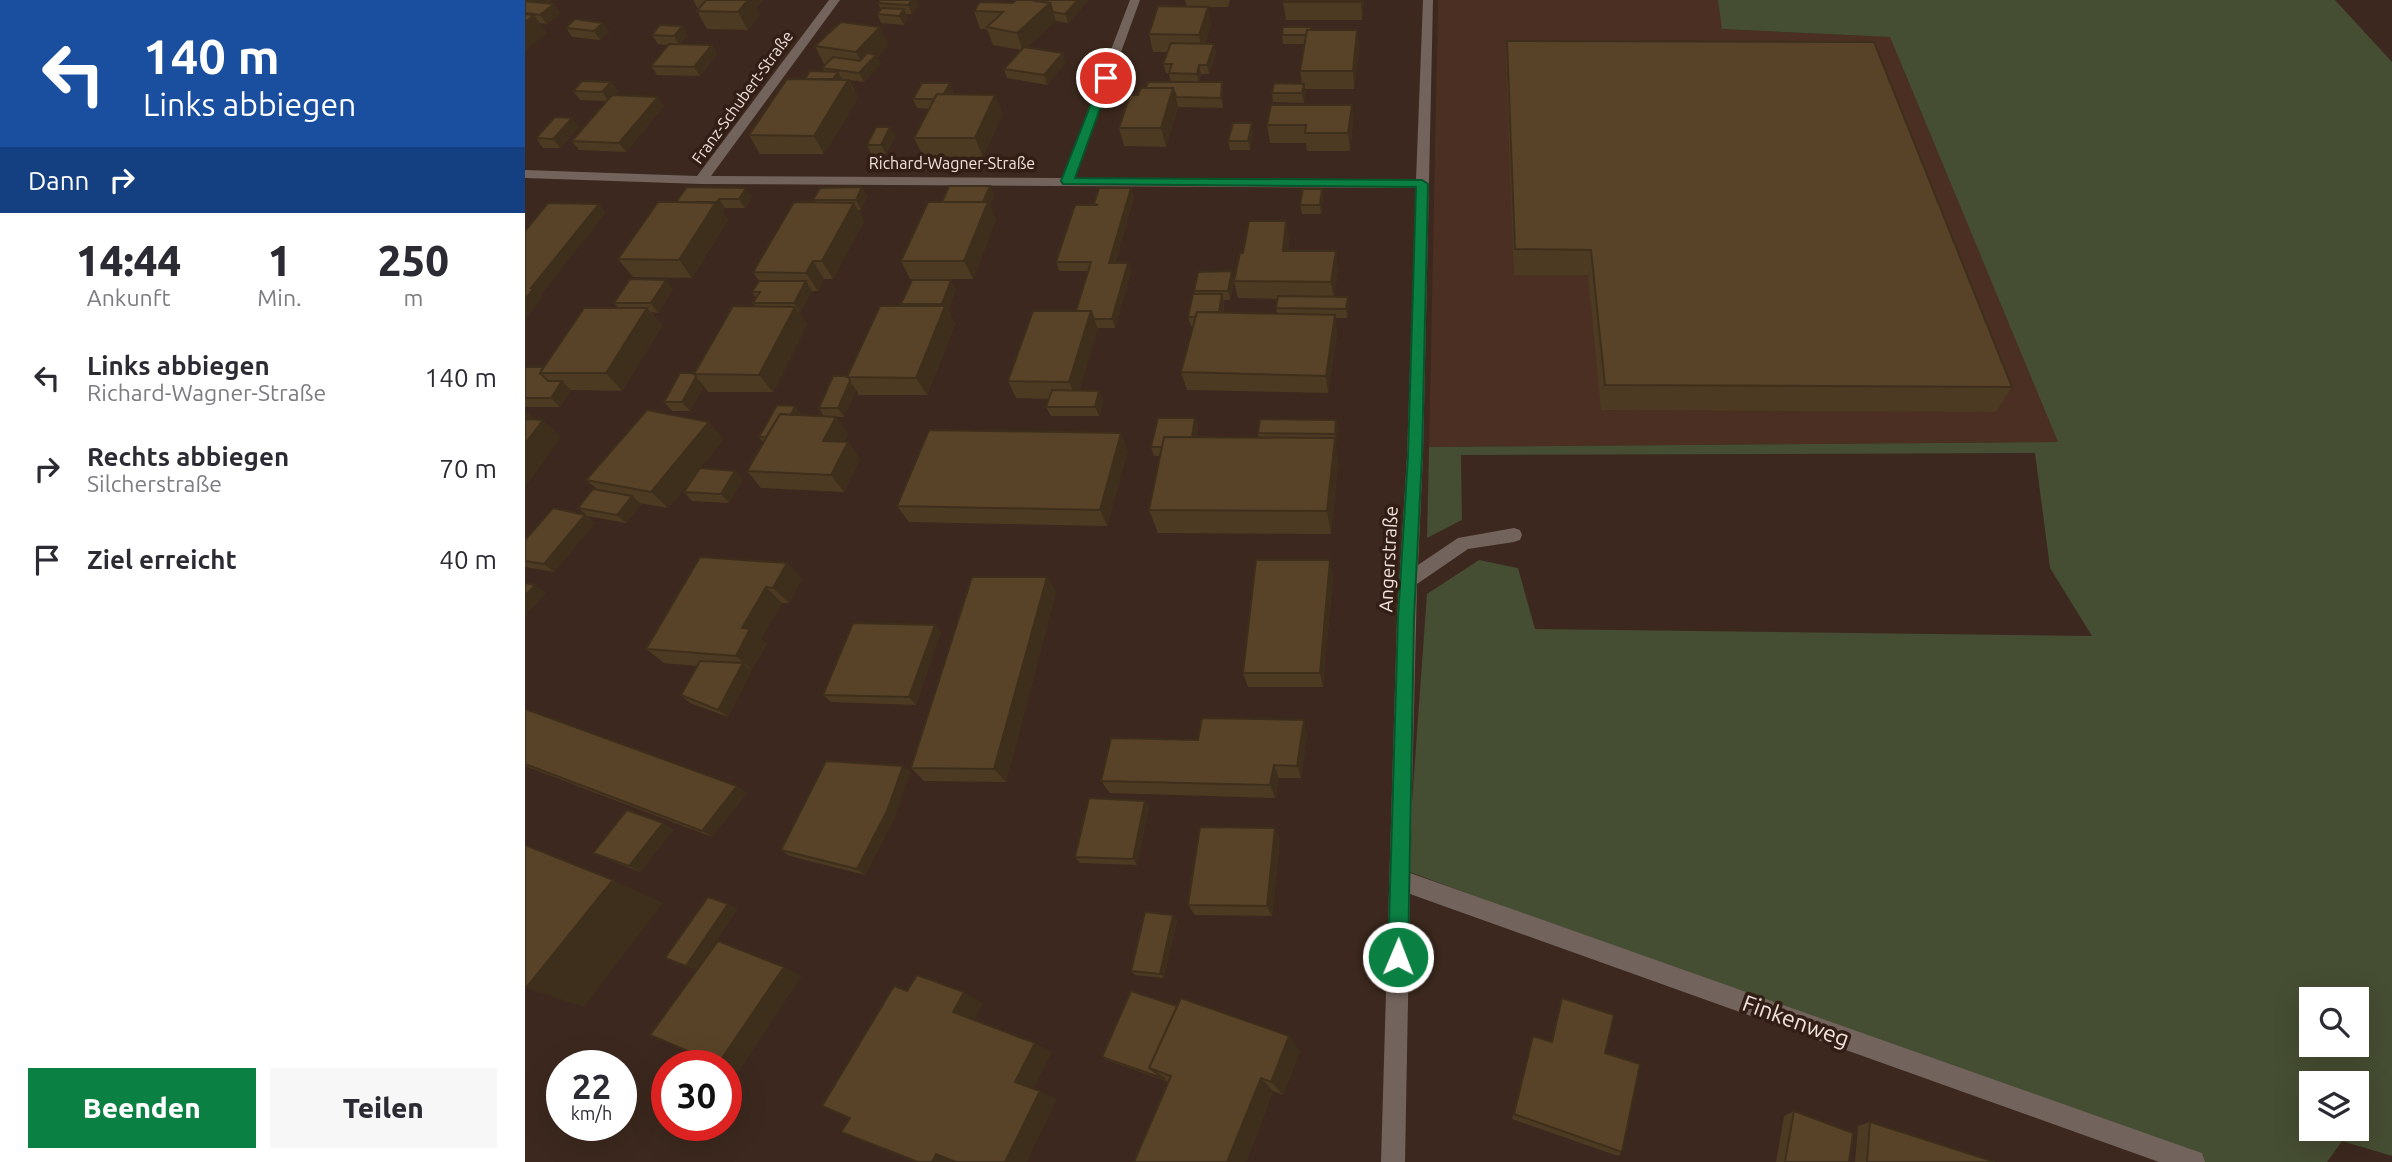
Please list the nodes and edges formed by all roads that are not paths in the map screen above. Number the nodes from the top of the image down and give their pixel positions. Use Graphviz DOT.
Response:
graph roads {
  1 [pos="835,0"];
  2 [pos="1135,0"];
  3 [pos="1428,0"];
  4 [pos="525,174"];
  5 [pos="701,180"];
  6 [pos="1067,181"];
  7 [pos="1422,184"];
  8 [pos="1514,535"];
  9 [pos="1409,580"];
  10 [pos="1400,880"];
  11 [pos="1392,1162"];
  12 [pos="2193,1162"];
  1 -- 5 [label="street, Franz-Schubert-Straße"];
  2 -- 6 [label="street"];
  3 -- 7 [label="street, Angerstraße"];
  4 -- 5 [label="street, Richard-Wagner-Straße"];
  5 -- 6 [label="street, Richard-Wagner-Straße"];
  6 -- 7 [label="street, Richard-Wagner-Straße"];
  7 -- 9 [label="street, Angerstraße"];
  8 -- 9 [label="street"];
  9 -- 10 [label="street, Angerstraße"];
  10 -- 11 [label="street, Angerstraße"];
  10 -- 12 [label="street, Finkenweg"];
}
